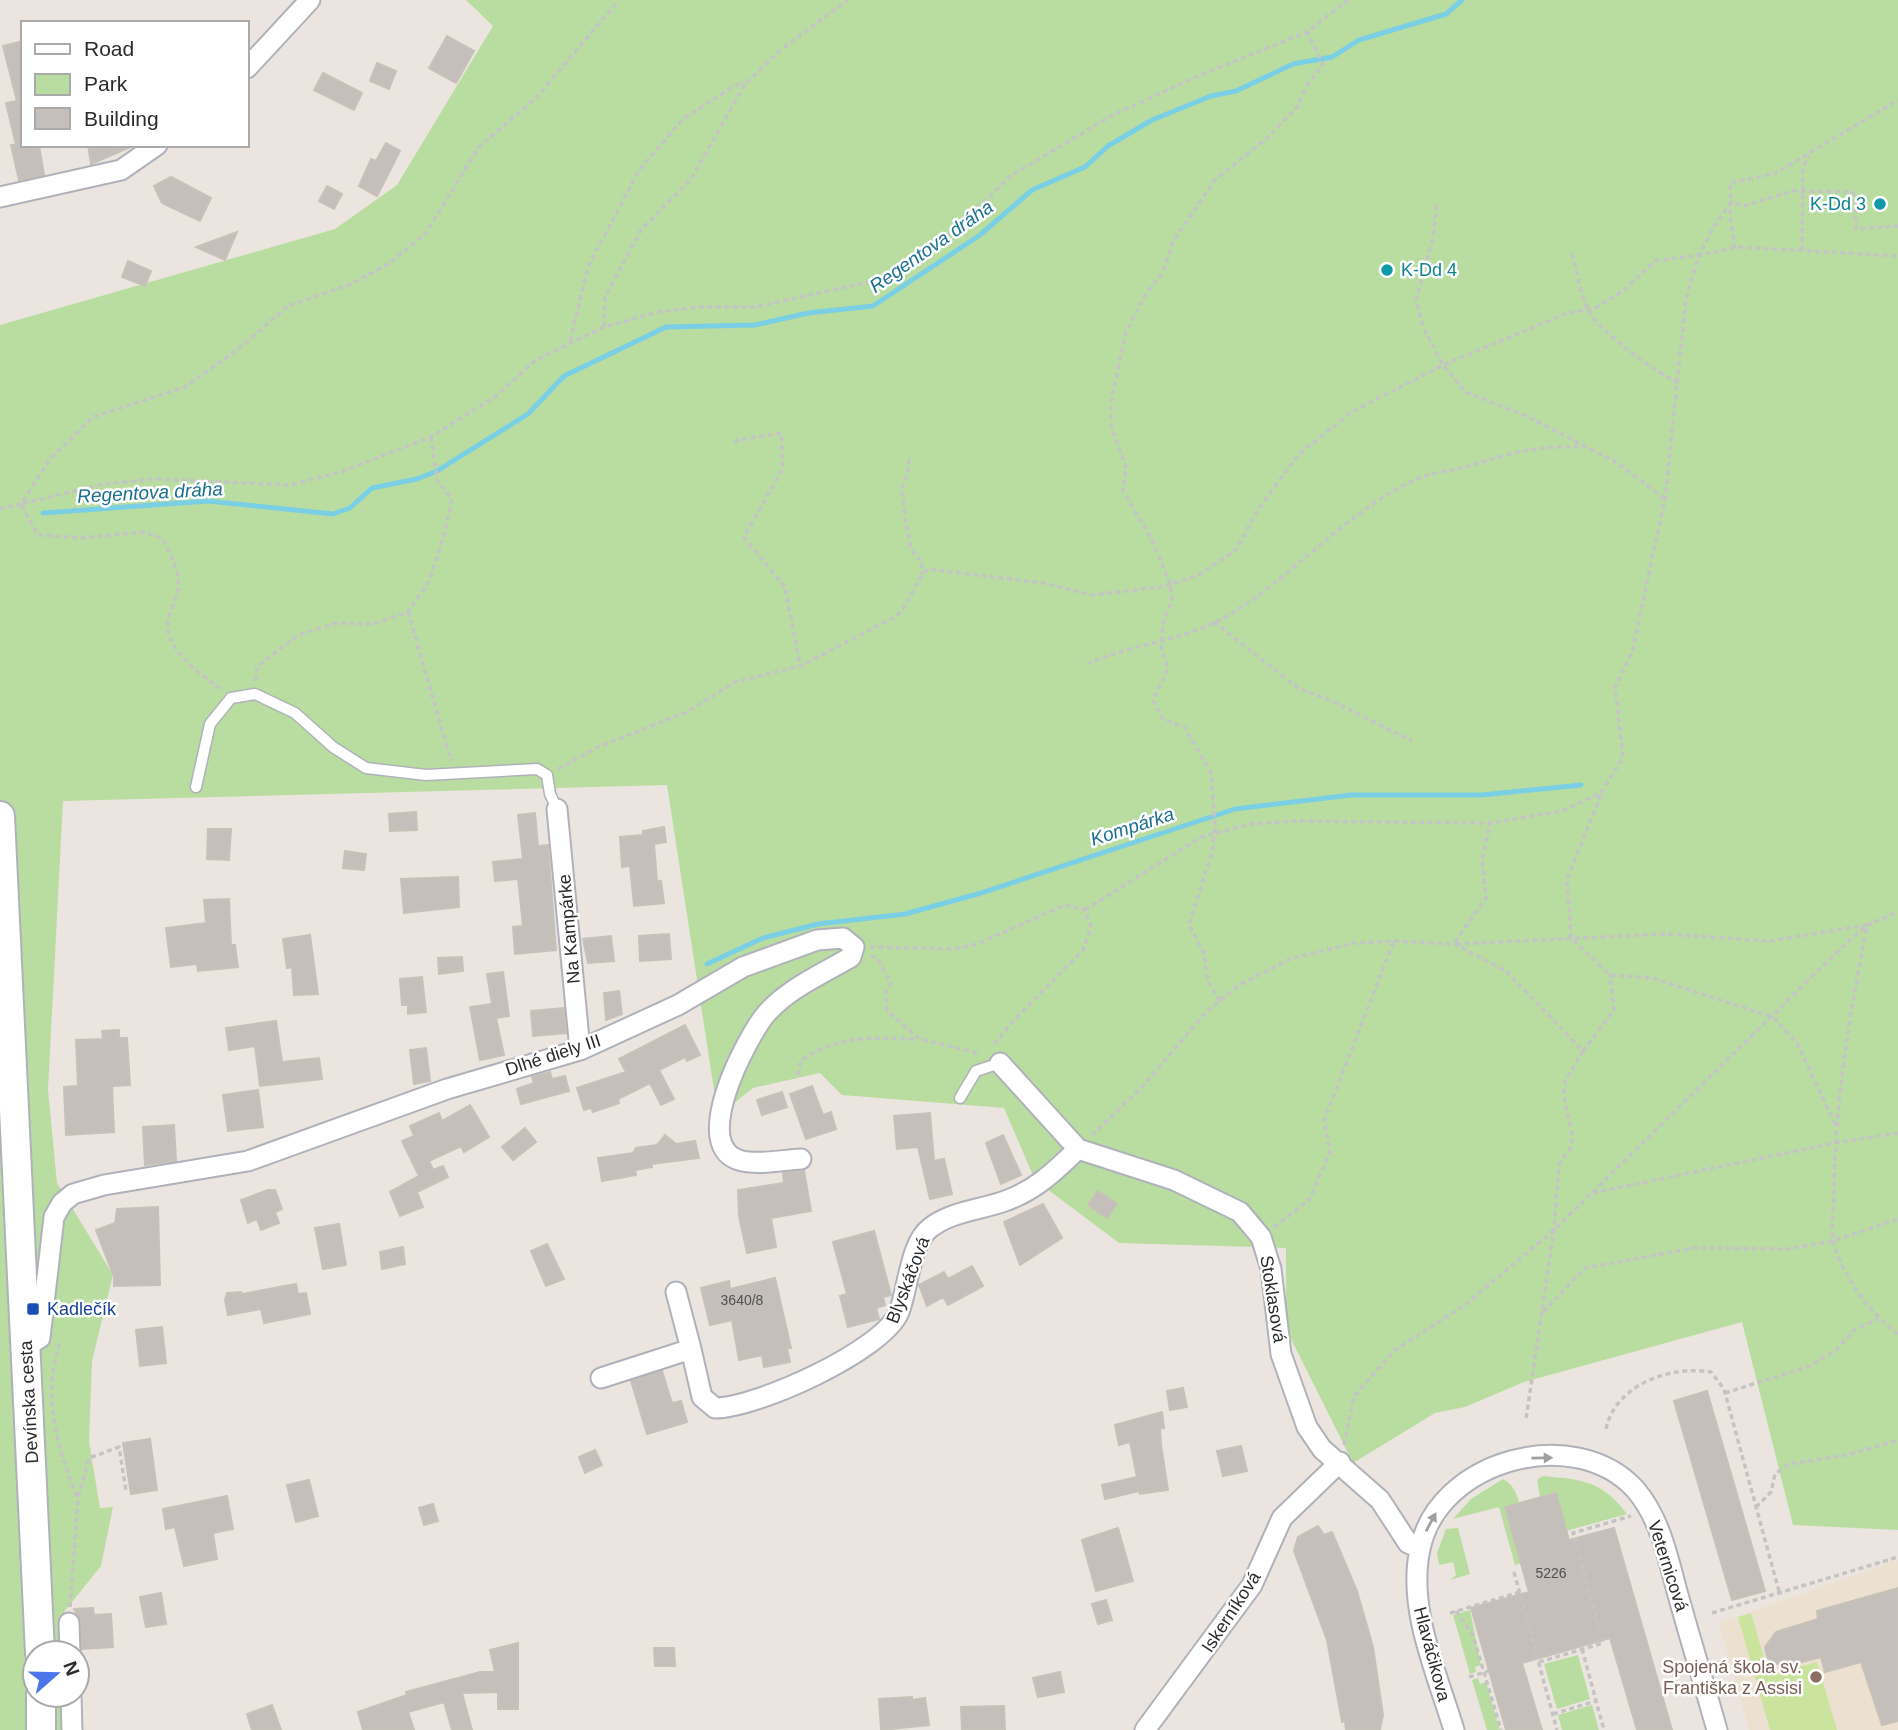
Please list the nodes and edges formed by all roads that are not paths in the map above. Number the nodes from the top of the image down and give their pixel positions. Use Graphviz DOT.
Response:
graph roads {
  1 [pos="310,0"];
  2 [pos="248,67"];
  3 [pos="154,147"];
  4 [pos="0,197"];
  5 [pos="196,787"];
  6 [pos="557,809"];
  7 [pos="0,816"];
  8 [pos="580,1050"];
  9 [pos="1000,1063"];
  10 [pos="960,1098"];
  11 [pos="1078,1149"];
  12 [pos="801,1159"];
  13 [pos="676,1292"];
  14 [pos="26,1346"];
  15 [pos="691,1349"];
  16 [pos="601,1378"];
  17 [pos="1340,1462"];
  18 [pos="1477,1473"];
  19 [pos="1420,1549"];
  20 [pos="69,1623"];
  21 [pos="39,1639"];
  22 [pos="70,1639"];
  23 [pos="41,1709"];
  24 [pos="71,1709"];
  25 [pos="41,1730"];
  26 [pos="72,1730"];
  27 [pos="1146,1730"];
  28 [pos="1454,1730"];
  29 [pos="1717,1730"];
  1 -- 2 [label="street"];
  3 -- 4 [label="street"];
  5 -- 6 [label="lane"];
  6 -- 8 [label="street, Na Kampárke"];
  7 -- 14 [label="street, Devínska cesta"];
  8 -- 12 [label="street, Dlhé diely III"];
  8 -- 14 [label="street, Dlhé diely III"];
  9 -- 10 [label="lane"];
  9 -- 11 [label="street, Stoklasová"];
  11 -- 15 [label="street, Blyskáčová"];
  11 -- 17 [label="street, Stoklasová"];
  13 -- 15 [label="street, Blyskáčová"];
  14 -- 21 [label="street, Devínska cesta"];
  15 -- 16 [label="street"];
  17 -- 19 [label="street, Stoklasová"];
  17 -- 27 [label="street, Iskerníková"];
  19 -- 18 [label="street, Hlaváčikova, one-way"];
  18 -- 29 [label="street, Veternicová, one-way"];
  19 -- 28 [label="street, Hlaváčikova"];
  20 -- 22 [label="street"];
  23 -- 25 [label="street"];
  24 -- 26 [label="street"];
}
